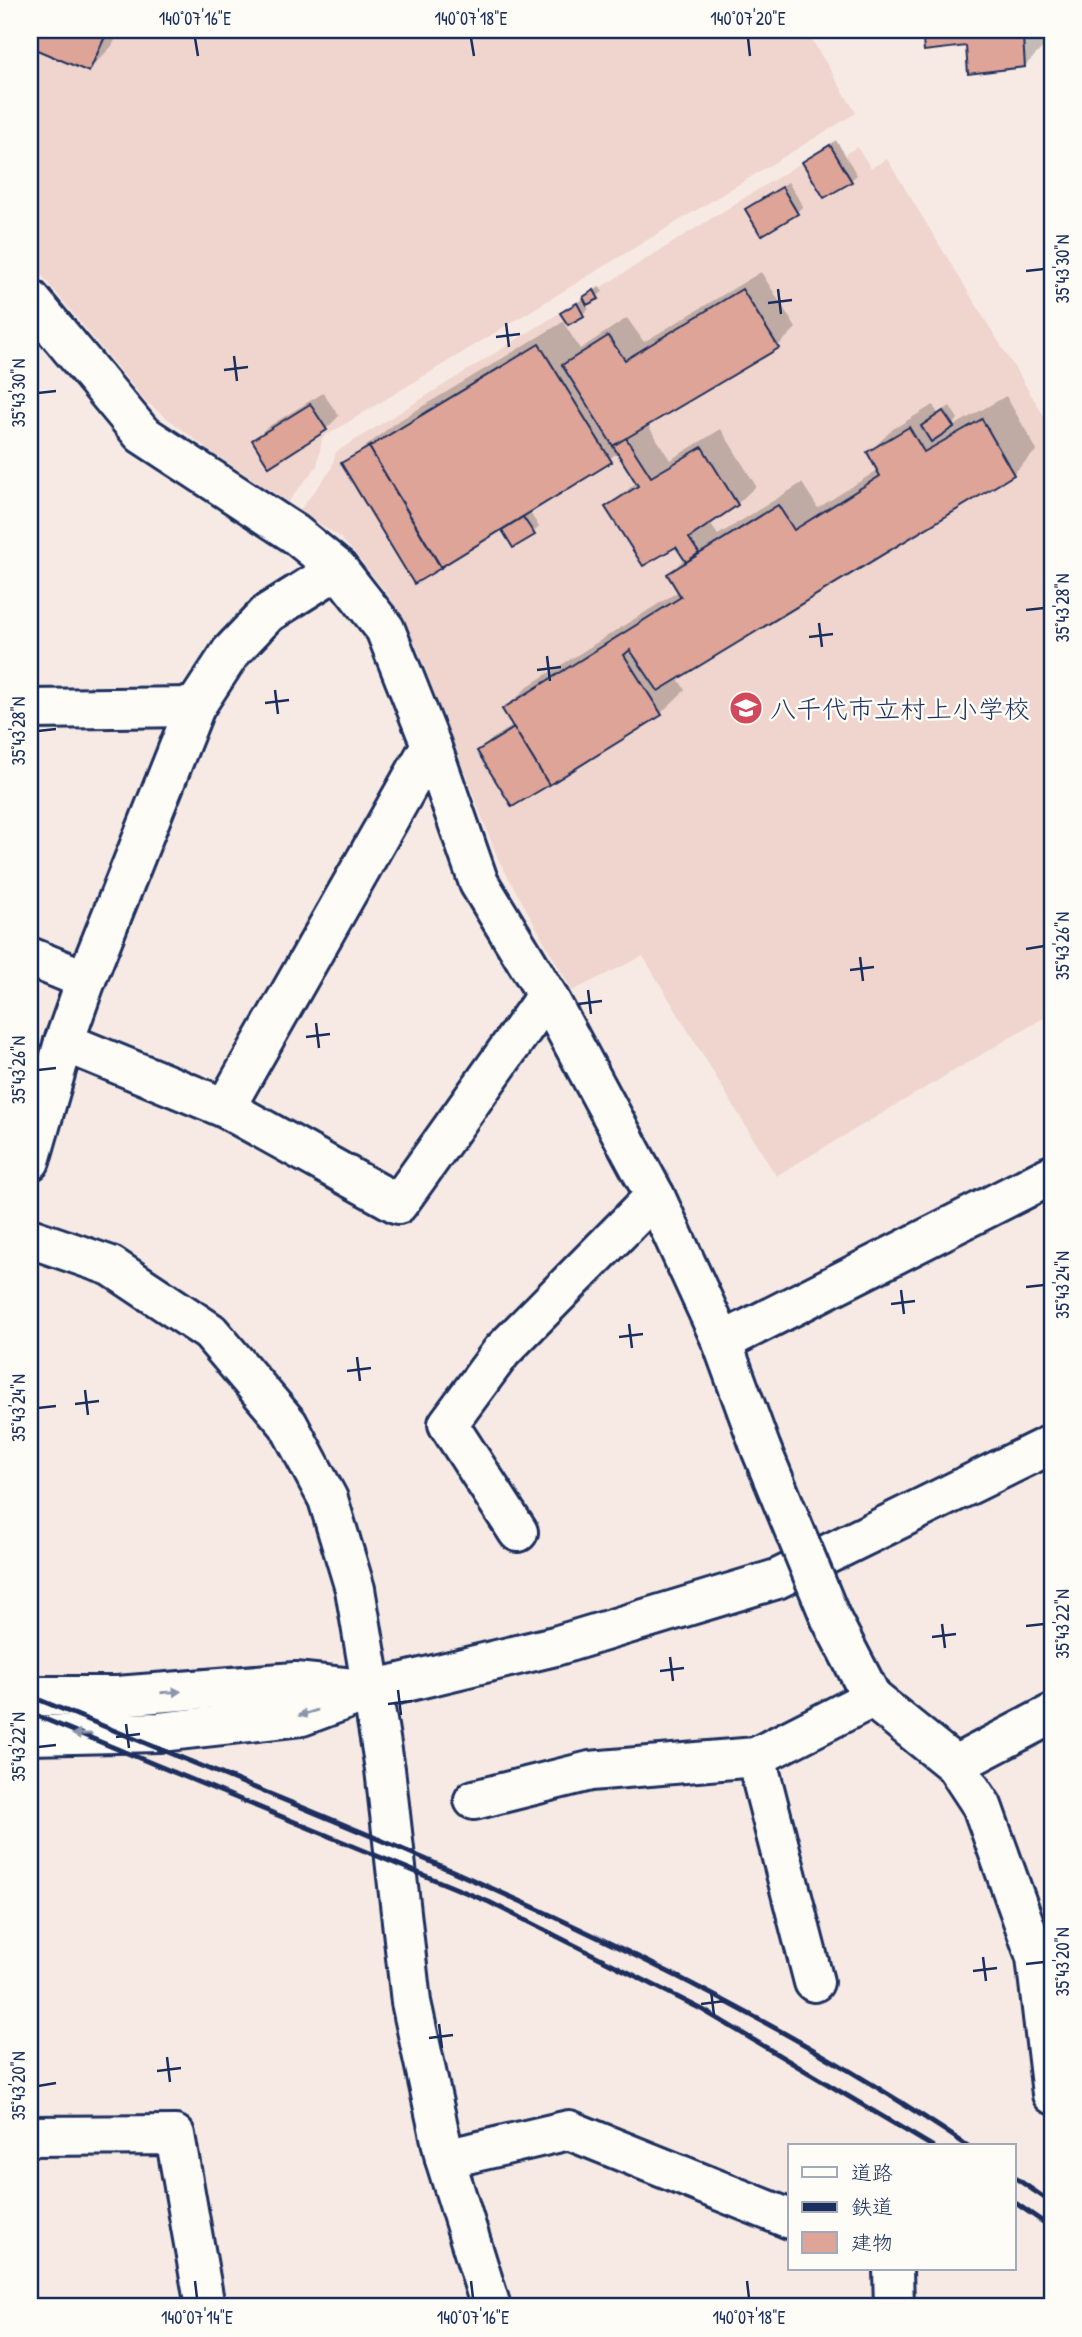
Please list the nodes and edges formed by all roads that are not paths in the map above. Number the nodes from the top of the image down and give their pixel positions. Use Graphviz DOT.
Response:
graph roads {
  1 [pos="30,299"];
  2 [pos="338,569"];
  3 [pos="195,707"];
  4 [pos="30,709"];
  5 [pos="431,746"];
  6 [pos="30,957"];
  7 [pos="86,980"];
  8 [pos="547,995"];
  9 [pos="64,1042"];
  10 [pos="225,1108"];
  11 [pos="30,1161"];
  12 [pos="1052,1175"];
  13 [pos="656,1196"];
  14 [pos="30,1238"];
  15 [pos="722,1342"];
  16 [pos="1052,1444"];
  17 [pos="518,1532"];
  18 [pos="372,1690"];
  19 [pos="30,1696"];
  20 [pos="872,1698"];
  21 [pos="1052,1714"];
  22 [pos="30,1735"];
  23 [pos="756,1757"];
  24 [pos="955,1765"];
  25 [pos="474,1800"];
  26 [pos="1044,1956"];
  27 [pos="814,1982"];
  28 [pos="1052,2094"];
  29 [pos="30,2136"];
  30 [pos="445,2160"];
  31 [pos="788,2218"];
  32 [pos="893,2270"];
  33 [pos="205,2307"];
  34 [pos="491,2307"];
  35 [pos="894,2307"];
  1 -- 2 [label="street"];
  2 -- 3 [label="street"];
  2 -- 5 [label="street"];
  3 -- 4 [label="street"];
  3 -- 7 [label="street"];
  5 -- 8 [label="street"];
  5 -- 10 [label="street"];
  6 -- 7 [label="street"];
  7 -- 9 [label="street"];
  8 -- 10 [label="street"];
  8 -- 13 [label="street"];
  9 -- 10 [label="street"];
  9 -- 11 [label="street"];
  12 -- 15 [label="street"];
  13 -- 15 [label="street"];
  13 -- 17 [label="street"];
  14 -- 18 [label="street"];
  15 -- 20 [label="street, bridge"];
  16 -- 18 [label="street"];
  19 -- 18 [label="street, one-way"];
  18 -- 22 [label="street, one-way"];
  18 -- 30 [label="street"];
  20 -- 23 [label="street"];
  20 -- 24 [label="street"];
  21 -- 24 [label="street"];
  23 -- 25 [label="street"];
  23 -- 27 [label="street"];
  24 -- 26 [label="street"];
  26 -- 28 [label="street"];
  29 -- 33 [label="street"];
  30 -- 31 [label="street"];
  30 -- 34 [label="street"];
  32 -- 35 [label="street"];
}
